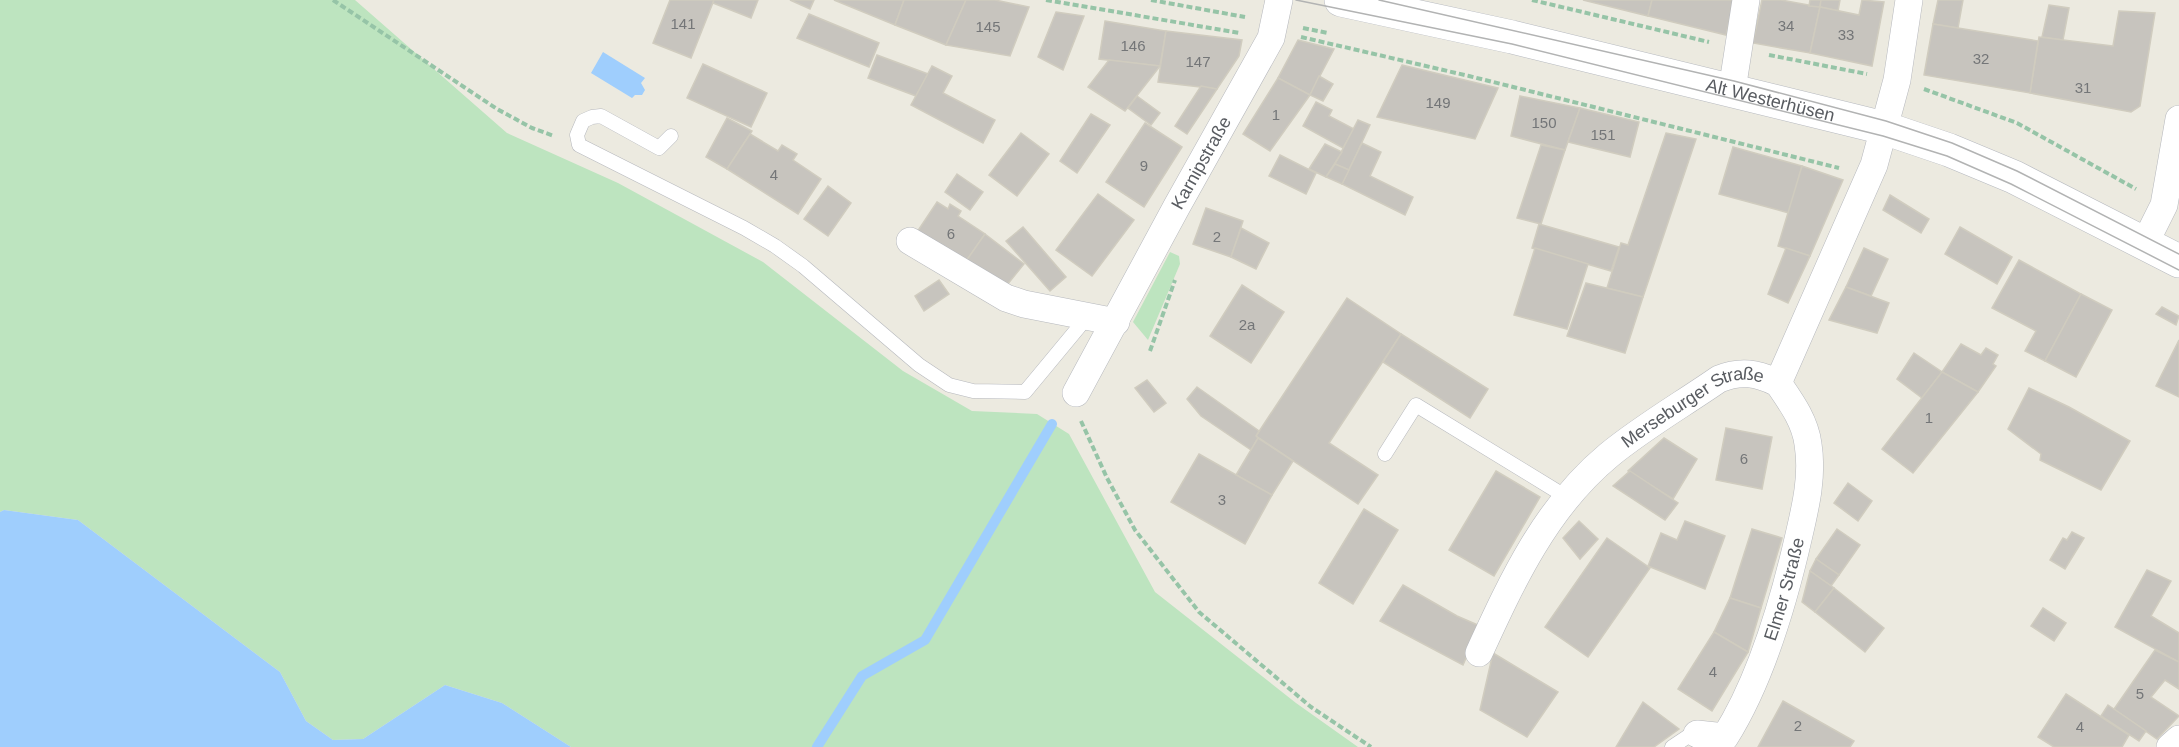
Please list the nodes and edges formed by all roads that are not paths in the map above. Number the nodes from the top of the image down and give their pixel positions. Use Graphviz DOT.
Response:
graph roads {
  1 [pos="1279,0"];
  2 [pos="1341,0"];
  3 [pos="1746,0"];
  4 [pos="1909,0"];
  5 [pos="1732,90"];
  6 [pos="2179,119"];
  7 [pos="1884,128"];
  8 [pos="671,136"];
  9 [pos="910,241"];
  10 [pos="2145,243"];
  11 [pos="2179,261"];
  12 [pos="1089,316"];
  13 [pos="1116,322"];
  14 [pos="1778,383"];
  15 [pos="1076,393"];
  16 [pos="1385,454"];
  17 [pos="1568,498"];
  18 [pos="1479,653"];
  19 [pos="1696,734"];
  20 [pos="2179,739"];
  21 [pos="1672,747"];
  22 [pos="2170,747"];
  1 -- 13 [label="street, Karnipstraße"];
  2 -- 5 [label="main road, Alt Westerhüsen"];
  3 -- 5 [label="street"];
  4 -- 7 [label="street, Merseburger Straße"];
  5 -- 7 [label="main road, Alt Westerhüsen"];
  6 -- 10 [label="street"];
  7 -- 10 [label="main road, Alt Westerhüsen"];
  7 -- 14 [label="street, Merseburger Straße"];
  8 -- 12 [label="lane"];
  9 -- 12 [label="street"];
  10 -- 11 [label="main road, Alt Westerhüsen"];
  12 -- 13 [label="street"];
  13 -- 15 [label="street, Karnipstraße"];
  14 -- 17 [label="street, Merseburger Straße"];
  14 -- 19 [label="street, Elmer Straße"];
  16 -- 17 [label="lane"];
  17 -- 18 [label="street, Merseburger Straße"];
  19 -- 21 [label="lane, Elmer Straße"];
  20 -- 22 [label="street"];
}
